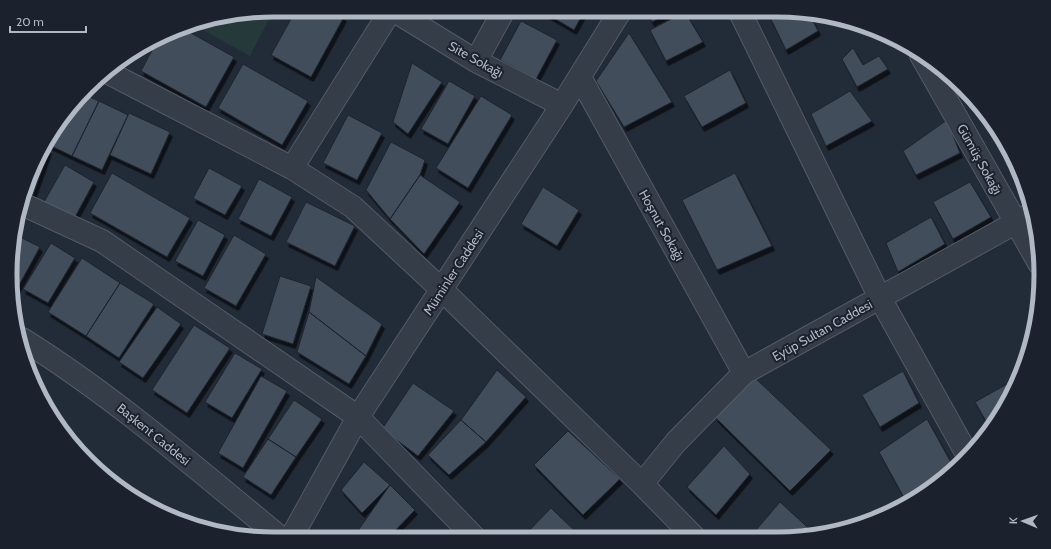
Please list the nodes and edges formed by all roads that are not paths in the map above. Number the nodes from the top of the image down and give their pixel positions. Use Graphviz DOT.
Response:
graph roads {
  1 [pos="388,17"];
  2 [pos="404,17"];
  3 [pos="500,17"];
  4 [pos="617,17"];
  5 [pos="742,17"];
  6 [pos="476,61"];
  7 [pos="930,68"];
  8 [pos="112,75"];
  9 [pos="580,77"];
  10 [pos="562,105"];
  11 [pos="292,168"];
  12 [pos="26,207"];
  13 [pos="1024,218"];
  14 [pos="1032,240"];
  15 [pos="442,289"];
  16 [pos="880,298"];
  17 [pos="26,342"];
  18 [pos="744,373"];
  19 [pos="358,417"];
  20 [pos="965,450"];
  21 [pos="642,484"];
  22 [pos="274,532"];
  23 [pos="294,532"];
  24 [pos="469,532"];
  25 [pos="689,532"];
  1 -- 11 [label="street"];
  2 -- 6 [label="street, Site Sokağı"];
  3 -- 6 [label="street"];
  4 -- 9 [label="street, Müminler Caddesi"];
  5 -- 16 [label="street"];
  6 -- 10 [label="street, Site Sokağı"];
  7 -- 13 [label="street, Gümüş Sokağı"];
  8 -- 11 [label="street"];
  9 -- 10 [label="street, Müminler Caddesi"];
  9 -- 18 [label="street, Hoşnut Sokağı"];
  10 -- 15 [label="street, Müminler Caddesi"];
  11 -- 15 [label="street"];
  12 -- 19 [label="street"];
  13 -- 14 [label="street, Gümüş Sokağı"];
  13 -- 16 [label="street, Eyüp Sultan Caddesi"];
  15 -- 19 [label="street, Müminler Caddesi"];
  15 -- 21 [label="street"];
  16 -- 18 [label="street, Eyüp Sultan Caddesi"];
  16 -- 20 [label="street"];
  17 -- 22 [label="street, Başkent Caddesi"];
  18 -- 21 [label="street, Eyüp Sultan Caddesi"];
  19 -- 23 [label="street, Müminler Caddesi"];
  19 -- 24 [label="street"];
  21 -- 25 [label="street"];
}
